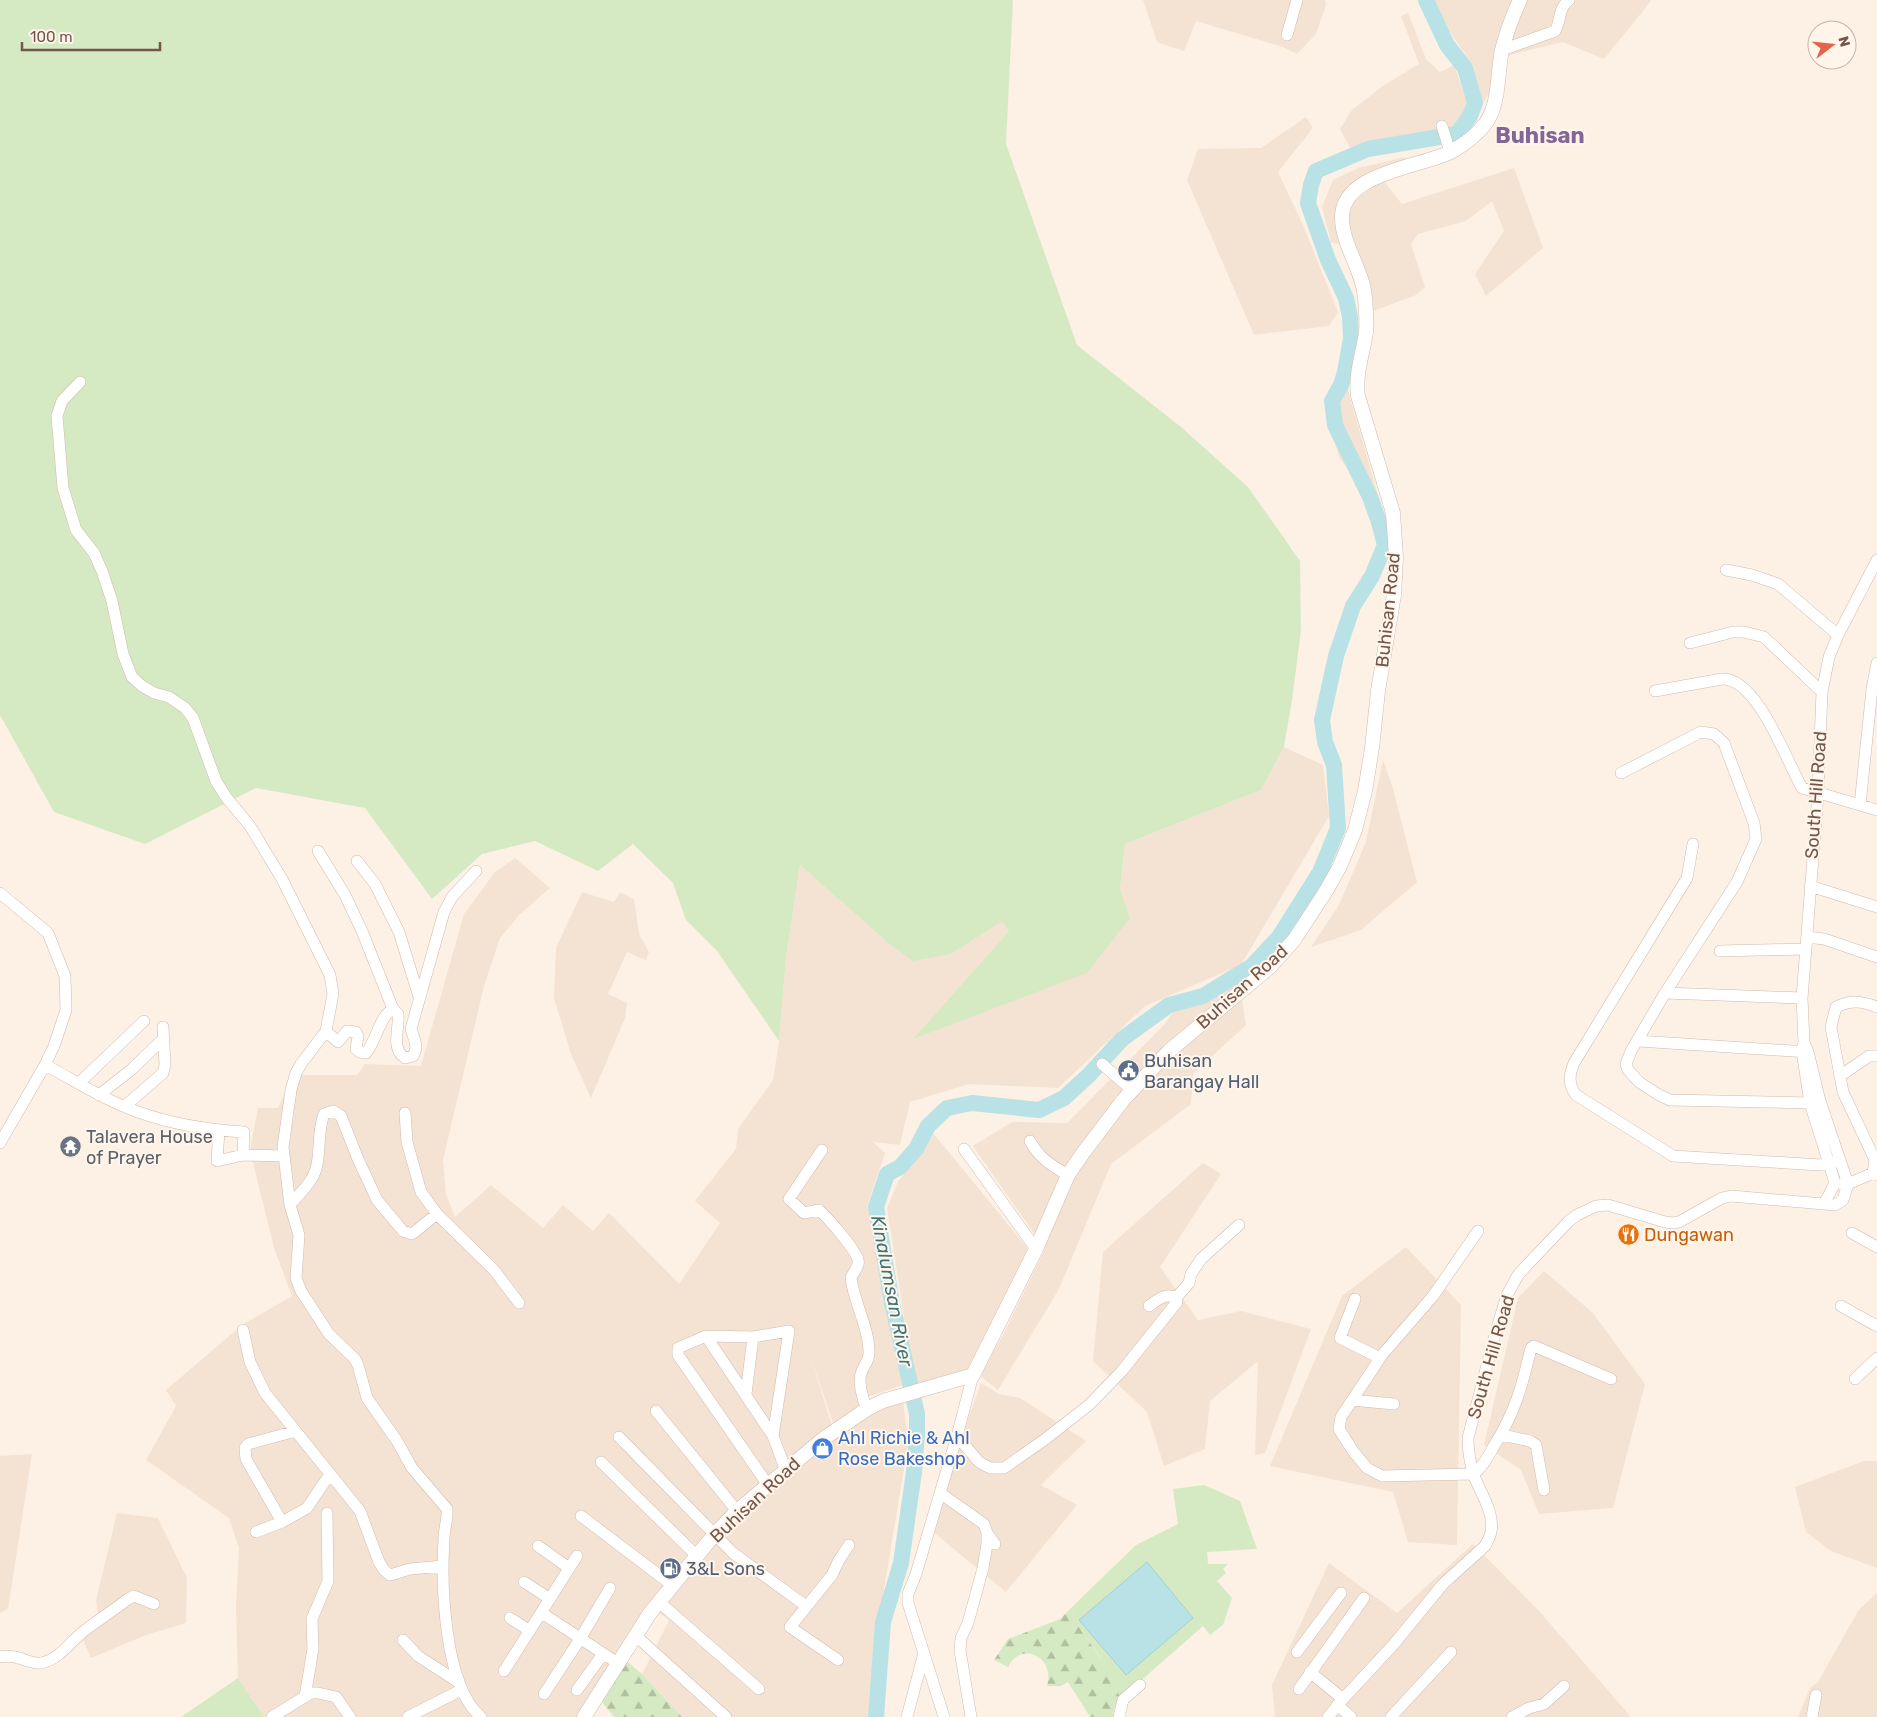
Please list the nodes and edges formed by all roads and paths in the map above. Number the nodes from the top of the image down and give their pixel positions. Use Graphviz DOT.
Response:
graph roads {
  1 [pos="1297,0"];
  2 [pos="1520,0"];
  3 [pos="1569,0"];
  4 [pos="1287,35"];
  5 [pos="1502,50"];
  6 [pos="80,382"];
  7 [pos="1877,560"];
  8 [pos="1726,570"];
  9 [pos="1838,635"];
  10 [pos="1690,643"];
  11 [pos="1877,664"];
  12 [pos="1655,691"];
  13 [pos="1822,692"];
  14 [pos="1621,773"];
  15 [pos="1818,794"];
  16 [pos="1860,805"];
  17 [pos="1877,810"];
  18 [pos="1692,844"];
  19 [pos="318,851"];
  20 [pos="357,861"];
  21 [pos="476,871"];
  22 [pos="1810,886"];
  23 [pos="0,893"];
  24 [pos="1877,907"];
  25 [pos="1806,943"];
  26 [pos="1720,950"];
  27 [pos="1877,957"];
  28 [pos="1665,993"];
  29 [pos="419,997"];
  30 [pos="1802,998"];
  31 [pos="1877,1007"];
  32 [pos="393,1008"];
  33 [pos="144,1021"];
  34 [pos="163,1027"];
  35 [pos="326,1031"];
  36 [pos="163,1040"];
  37 [pos="1638,1041"];
  38 [pos="1805,1048"];
  39 [pos="1877,1056"];
  40 [pos="1102,1064"];
  41 [pos="45,1065"];
  42 [pos="1840,1076"];
  43 [pos="79,1083"];
  44 [pos="1132,1090"];
  45 [pos="99,1095"];
  46 [pos="1815,1102"];
  47 [pos="125,1106"];
  48 [pos="405,1113"];
  49 [pos="219,1130"];
  50 [pos="1030,1141"];
  51 [pos="0,1143"];
  52 [pos="964,1149"];
  53 [pos="822,1150"];
  54 [pos="243,1156"];
  55 [pos="284,1156"];
  56 [pos="1834,1163"];
  57 [pos="1875,1174"];
  58 [pos="1068,1176"];
  59 [pos="1834,1183"];
  60 [pos="1848,1184"];
  61 [pos="1824,1204"];
  62 [pos="290,1205"];
  63 [pos="437,1214"];
  64 [pos="1239,1225"];
  65 [pos="1478,1231"];
  66 [pos="1852,1233"];
  67 [pos="1877,1247"];
  68 [pos="1036,1249"];
  69 [pos="1176,1298"];
  70 [pos="1354,1299"];
  71 [pos="519,1304"];
  72 [pos="1149,1306"];
  73 [pos="1841,1306"];
  74 [pos="1877,1326"];
  75 [pos="243,1330"];
  76 [pos="706,1336"];
  77 [pos="753,1338"];
  78 [pos="1380,1358"];
  79 [pos="1877,1358"];
  80 [pos="974,1375"];
  81 [pos="1611,1379"];
  82 [pos="1855,1379"];
  83 [pos="746,1394"];
  84 [pos="1352,1400"];
  85 [pos="1394,1404"];
  86 [pos="867,1409"];
  87 [pos="656,1411"];
  88 [pos="296,1431"];
  89 [pos="1502,1435"];
  90 [pos="773,1436"];
  91 [pos="957,1436"];
  92 [pos="619,1437"];
  93 [pos="601,1462"];
  94 [pos="786,1471"];
  95 [pos="330,1474"];
  96 [pos="1474,1474"];
  97 [pos="768,1485"];
  98 [pos="1544,1490"];
  99 [pos="940,1493"];
  100 [pos="737,1511"];
  101 [pos="328,1513"];
  102 [pos="582,1516"];
  103 [pos="282,1522"];
  104 [pos="256,1532"];
  105 [pos="987,1534"];
  106 [pos="714,1536"];
  107 [pos="995,1544"];
  108 [pos="849,1545"];
  109 [pos="538,1546"];
  110 [pos="577,1556"];
  111 [pos="697,1556"];
  112 [pos="443,1566"];
  113 [pos="569,1568"];
  114 [pos="524,1582"];
  115 [pos="672,1585"];
  116 [pos="610,1588"];
  117 [pos="1341,1593"];
  118 [pos="1364,1598"];
  119 [pos="550,1599"];
  120 [pos="659,1602"];
  121 [pos="154,1604"];
  122 [pos="806,1606"];
  123 [pos="542,1613"];
  124 [pos="510,1618"];
  125 [pos="530,1631"];
  126 [pos="1313,1633"];
  127 [pos="636,1636"];
  128 [pos="580,1639"];
  129 [pos="403,1640"];
  130 [pos="1329,1646"];
  131 [pos="1297,1652"];
  132 [pos="1451,1652"];
  133 [pos="603,1654"];
  134 [pos="924,1654"];
  135 [pos="0,1657"];
  136 [pos="838,1660"];
  137 [pos="619,1664"];
  138 [pos="504,1671"];
  139 [pos="1310,1672"];
  140 [pos="460,1686"];
  141 [pos="1140,1686"];
  142 [pos="1564,1686"];
  143 [pos="759,1689"];
  144 [pos="1299,1689"];
  145 [pos="577,1690"];
  146 [pos="544,1694"];
  147 [pos="1816,1695"];
  148 [pos="305,1697"];
  149 [pos="1340,1702"];
  150 [pos="272,1717"];
  151 [pos="350,1717"];
  152 [pos="408,1717"];
  153 [pos="481,1717"];
  154 [pos="584,1717"];
  155 [pos="726,1717"];
  156 [pos="907,1717"];
  157 [pos="944,1717"];
  158 [pos="971,1717"];
  159 [pos="1119,1717"];
  160 [pos="1328,1717"];
  161 [pos="1351,1717"];
  162 [pos="1391,1717"];
  163 [pos="1512,1717"];
  164 [pos="1812,1717"];
  1 -- 4 [label="street"];
  2 -- 5 [label="street, Buhisan Road"];
  3 -- 5 [label="street"];
  5 -- 44 [label="street, Buhisan Road"];
  6 -- 35 [label="street"];
  7 -- 9 [label="street, South Hill Road"];
  8 -- 9 [label="street"];
  9 -- 13 [label="street, South Hill Road"];
  10 -- 13 [label="street"];
  11 -- 16 [label="street"];
  12 -- 15 [label="street"];
  13 -- 15 [label="street, South Hill Road"];
  14 -- 28 [label="street"];
  15 -- 16 [label="street"];
  15 -- 22 [label="street, South Hill Road"];
  16 -- 17 [label="street"];
  18 -- 56 [label="street"];
  19 -- 32 [label="street"];
  20 -- 29 [label="street"];
  21 -- 29 [label="street"];
  22 -- 24 [label="street"];
  22 -- 25 [label="street, South Hill Road"];
  23 -- 41 [label="street"];
  25 -- 26 [label="street"];
  25 -- 27 [label="street"];
  25 -- 30 [label="street, South Hill Road"];
  28 -- 30 [label="street"];
  28 -- 37 [label="street"];
  29 -- 32 [label="street"];
  30 -- 38 [label="street, South Hill Road"];
  31 -- 42 [label="street"];
  32 -- 35 [label="street"];
  33 -- 43 [label="street"];
  34 -- 36 [label="street"];
  35 -- 55 [label="street"];
  36 -- 45 [label="street"];
  36 -- 47 [label="street"];
  37 -- 38 [label="street"];
  37 -- 46 [label="street"];
  38 -- 46 [label="street, South Hill Road"];
  39 -- 42 [label="street"];
  40 -- 44 [label="street"];
  41 -- 43 [label="street"];
  41 -- 51 [label="street"];
  42 -- 57 [label="street"];
  43 -- 45 [label="street"];
  44 -- 58 [label="street, Buhisan Road"];
  45 -- 47 [label="street"];
  46 -- 56 [label="street, South Hill Road"];
  47 -- 49 [label="street"];
  48 -- 63 [label="street"];
  49 -- 54 [label="street"];
  49 -- 54 [label="street"];
  50 -- 58 [label="street"];
  52 -- 68 [label="street"];
  53 -- 86 [label="street"];
  54 -- 55 [label="street"];
  55 -- 62 [label="street"];
  56 -- 59 [label="street, South Hill Road"];
  56 -- 60 [label="street, South Hill Road"];
  57 -- 60 [label="street"];
  58 -- 68 [label="street, Buhisan Road"];
  59 -- 60 [label="street"];
  59 -- 61 [label="street"];
  60 -- 61 [label="street, South Hill Road"];
  61 -- 96 [label="street, South Hill Road"];
  62 -- 63 [label="street"];
  62 -- 112 [label="street"];
  63 -- 71 [label="street"];
  64 -- 69 [label="street"];
  65 -- 78 [label="street"];
  66 -- 67 [label="street"];
  68 -- 80 [label="street, Buhisan Road"];
  69 -- 72 [label="street"];
  69 -- 91 [label="street"];
  70 -- 78 [label="street"];
  73 -- 74 [label="street"];
  75 -- 88 [label="street"];
  76 -- 77 [label="street"];
  76 -- 83 [label="street"];
  76 -- 97 [label="street"];
  77 -- 83 [label="street"];
  77 -- 90 [label="street"];
  78 -- 84 [label="street"];
  79 -- 82 [label="street"];
  80 -- 86 [label="street, Buhisan Road"];
  80 -- 91 [label="street"];
  81 -- 89 [label="street"];
  83 -- 90 [label="street"];
  84 -- 85 [label="street"];
  84 -- 96 [label="street"];
  86 -- 94 [label="street, Buhisan Road"];
  87 -- 100 [label="street"];
  88 -- 95 [label="street"];
  88 -- 103 [label="street"];
  89 -- 96 [label="street"];
  89 -- 98 [label="street"];
  90 -- 94 [label="street"];
  91 -- 99 [label="street"];
  92 -- 106 [label="street"];
  93 -- 111 [label="street"];
  94 -- 97 [label="street, Buhisan Road"];
  95 -- 103 [label="street"];
  95 -- 112 [label="street"];
  96 -- 149 [label="street, South Hill Road"];
  97 -- 100 [label="street, Buhisan Road"];
  99 -- 105 [label="street"];
  99 -- 134 [label="street"];
  100 -- 106 [label="street, Buhisan Road"];
  101 -- 148 [label="street"];
  102 -- 115 [label="street"];
  103 -- 104 [label="street"];
  105 -- 107 [label="street"];
  105 -- 158 [label="street"];
  106 -- 111 [label="street, Buhisan Road"];
  106 -- 122 [label="street"];
  108 -- 122 [label="street"];
  109 -- 113 [label="street"];
  110 -- 113 [label="street"];
  111 -- 115 [label="street, Buhisan Road"];
  112 -- 140 [label="street"];
  113 -- 119 [label="street"];
  114 -- 119 [label="street"];
  115 -- 120 [label="street, Buhisan Road"];
  116 -- 128 [label="street"];
  117 -- 126 [label="street"];
  118 -- 130 [label="street"];
  119 -- 123 [label="street"];
  120 -- 127 [label="street, Buhisan Road"];
  120 -- 143 [label="street"];
  121 -- 135 [label="street"];
  122 -- 136 [label="street"];
  123 -- 125 [label="street"];
  123 -- 128 [label="street"];
  124 -- 125 [label="street"];
  125 -- 138 [label="street"];
  126 -- 130 [label="street"];
  126 -- 131 [label="street"];
  127 -- 137 [label="street, Buhisan Road"];
  127 -- 155 [label="street"];
  128 -- 133 [label="street"];
  128 -- 146 [label="street"];
  129 -- 140 [label="street"];
  130 -- 139 [label="street"];
  132 -- 162 [label="street"];
  133 -- 137 [label="street"];
  133 -- 145 [label="street"];
  134 -- 156 [label="street"];
  134 -- 157 [label="street"];
  137 -- 154 [label="street, Buhisan Road"];
  139 -- 144 [label="street"];
  139 -- 149 [label="street"];
  140 -- 152 [label="street"];
  140 -- 153 [label="street"];
  141 -- 159 [label="street"];
  142 -- 163 [label="street"];
  147 -- 164 [label="street"];
  148 -- 150 [label="street"];
  148 -- 151 [label="street"];
  149 -- 160 [label="street, South Hill Road"];
  149 -- 161 [label="street"];
}
